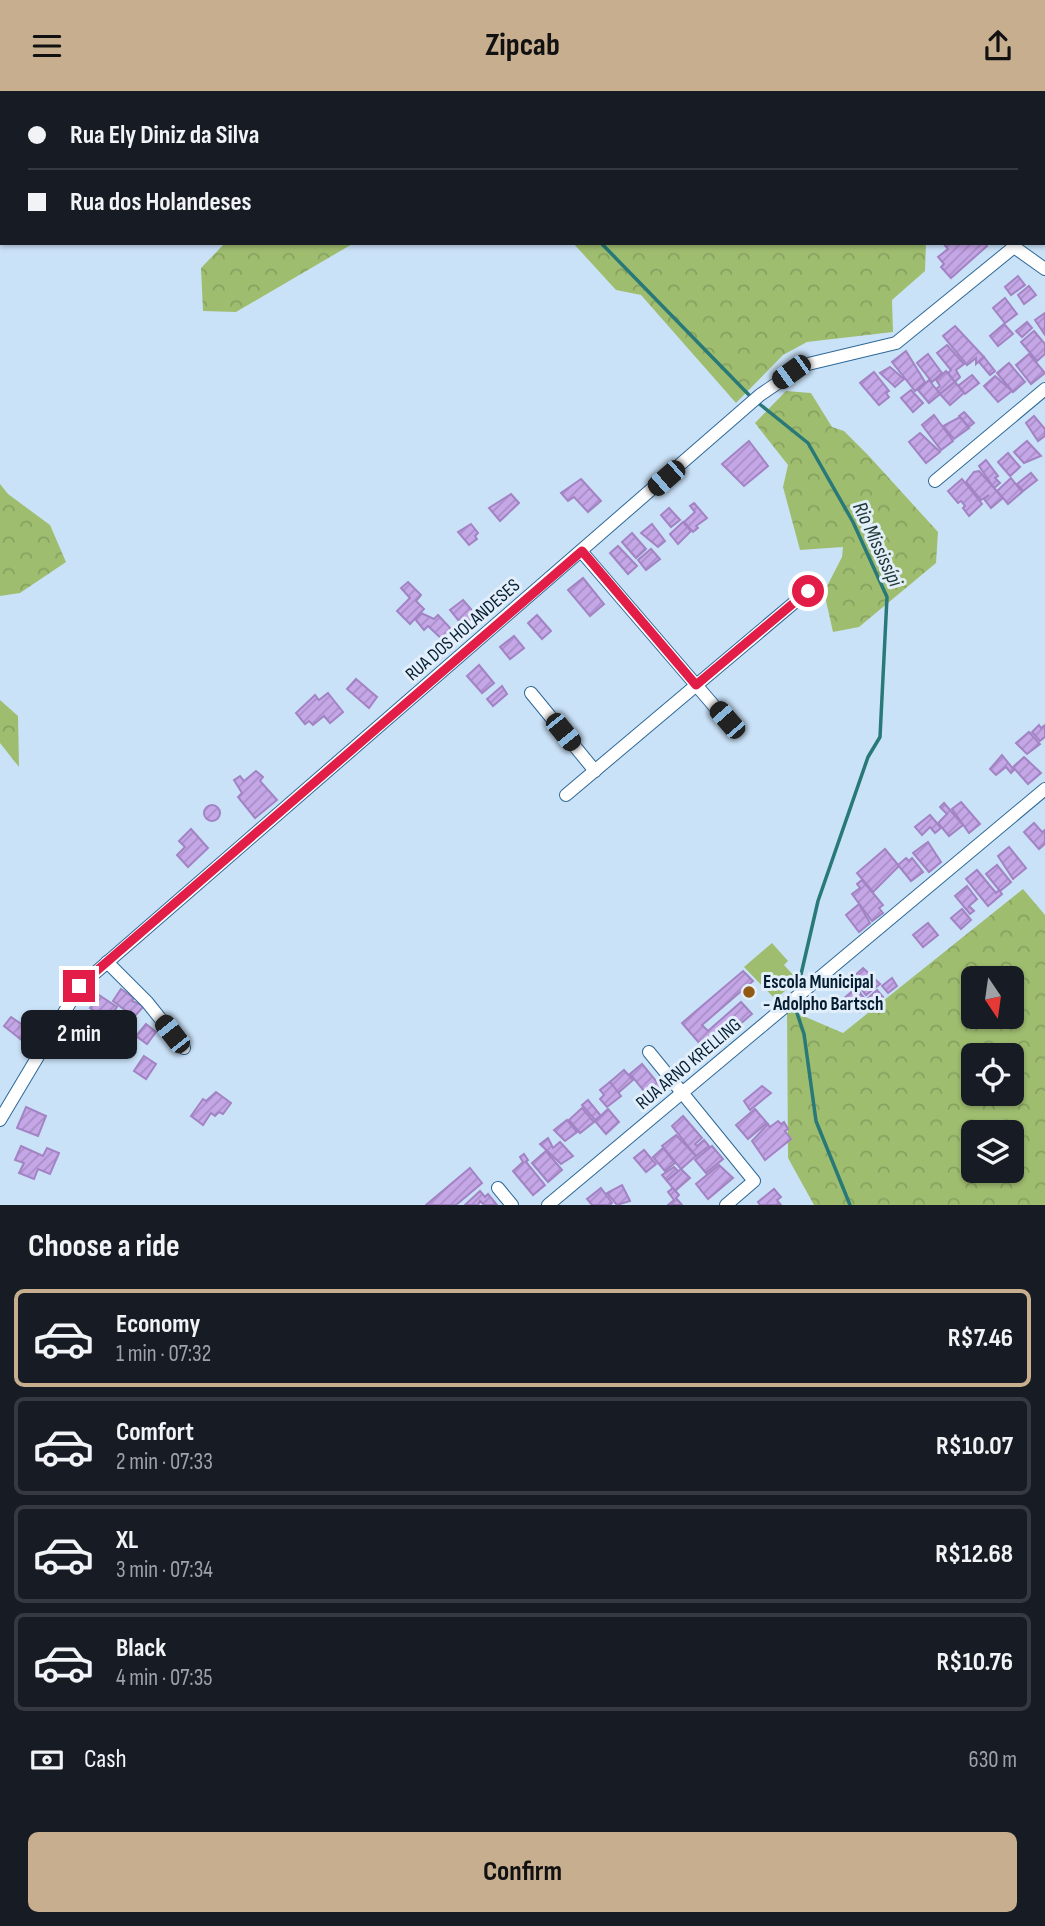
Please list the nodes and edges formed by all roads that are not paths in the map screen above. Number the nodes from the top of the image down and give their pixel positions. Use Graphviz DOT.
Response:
graph roads {
  1 [pos="1014,245"];
  2 [pos="1045,269"];
  3 [pos="1045,389"];
  4 [pos="935,481"];
  5 [pos="582,551"];
  6 [pos="808,591"];
  7 [pos="696,685"];
  8 [pos="531,693"];
  9 [pos="727,720"];
  10 [pos="595,771"];
  11 [pos="1045,789"];
  12 [pos="566,795"];
  13 [pos="107,962"];
  14 [pos="184,1048"];
  15 [pos="649,1052"];
  16 [pos="682,1093"];
  17 [pos="0,1120"];
  18 [pos="498,1188"];
  19 [pos="512,1205"];
  20 [pos="548,1205"];
  21 [pos="726,1205"];
  1 -- 2 [label="street, RUA DOS HOLANDESES"];
  1 -- 5 [label="street, RUA DOS HOLANDESES"];
  3 -- 4 [label="street"];
  5 -- 7 [label="street"];
  5 -- 13 [label="street, RUA DOS HOLANDESES"];
  6 -- 7 [label="street"];
  7 -- 9 [label="street"];
  7 -- 10 [label="street"];
  8 -- 10 [label="street"];
  10 -- 12 [label="street"];
  11 -- 16 [label="street, RUA ARNO KRELLING"];
  13 -- 14 [label="street"];
  13 -- 17 [label="street, RUA DOS HOLANDESES"];
  15 -- 16 [label="street"];
  16 -- 20 [label="street, RUA ARNO KRELLING"];
  16 -- 21 [label="street"];
  18 -- 19 [label="street"];
}
